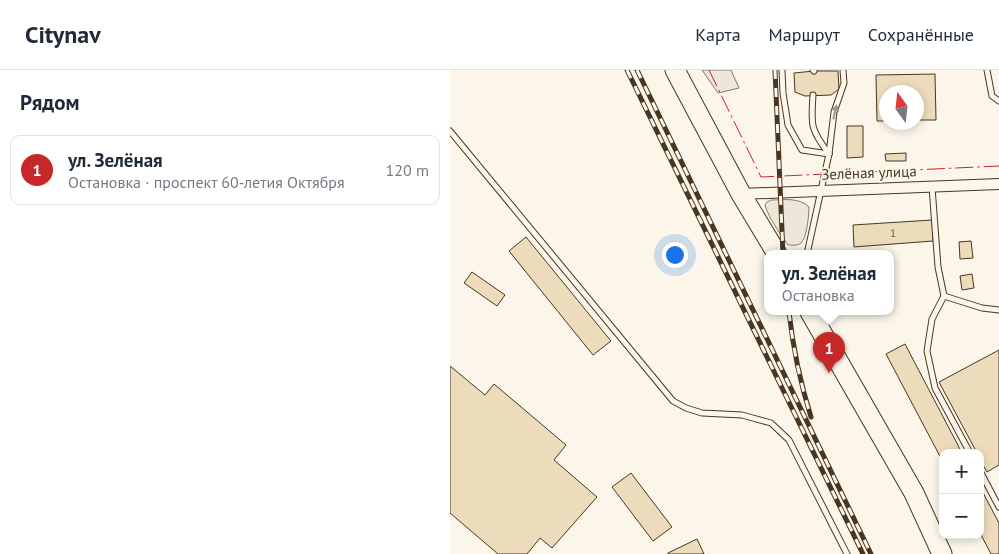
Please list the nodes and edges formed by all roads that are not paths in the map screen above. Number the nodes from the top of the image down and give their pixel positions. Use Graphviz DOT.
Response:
graph roads {
  1 [pos="675,70"];
  2 [pos="782,70"];
  3 [pos="844,70"];
  4 [pos="987,70"];
  5 [pos="813,95"];
  6 [pos="999,102"];
  7 [pos="450,131"];
  8 [pos="829,154"];
  9 [pos="999,184"];
  10 [pos="932,186"];
  11 [pos="821,190"];
  12 [pos="741,194"];
  13 [pos="775,250"];
  14 [pos="808,250"];
  15 [pos="944,296"];
  16 [pos="999,310"];
  17 [pos="812,315"];
  18 [pos="968,449"];
  19 [pos="984,479"];
  20 [pos="999,507"];
  21 [pos="847,554"];
  22 [pos="942,554"];
  1 -- 12 [label="highway"];
  2 -- 8 [label="lane"];
  8 -- 3 [label="lane, one-way"];
  4 -- 6 [label="lane"];
  5 -- 8 [label="lane"];
  7 -- 21 [label="lane"];
  8 -- 11 [label="lane"];
  9 -- 10 [label="street, Зелёная улица"];
  10 -- 11 [label="street, Зелёная улица"];
  10 -- 15 [label="lane"];
  11 -- 12 [label="street, Зелёная улица"];
  11 -- 14 [label="lane"];
  12 -- 13 [label="highway"];
  15 -- 16 [label="lane"];
  15 -- 18 [label="lane"];
  17 -- 22 [label="highway"];
  19 -- 20 [label="lane"];
}
